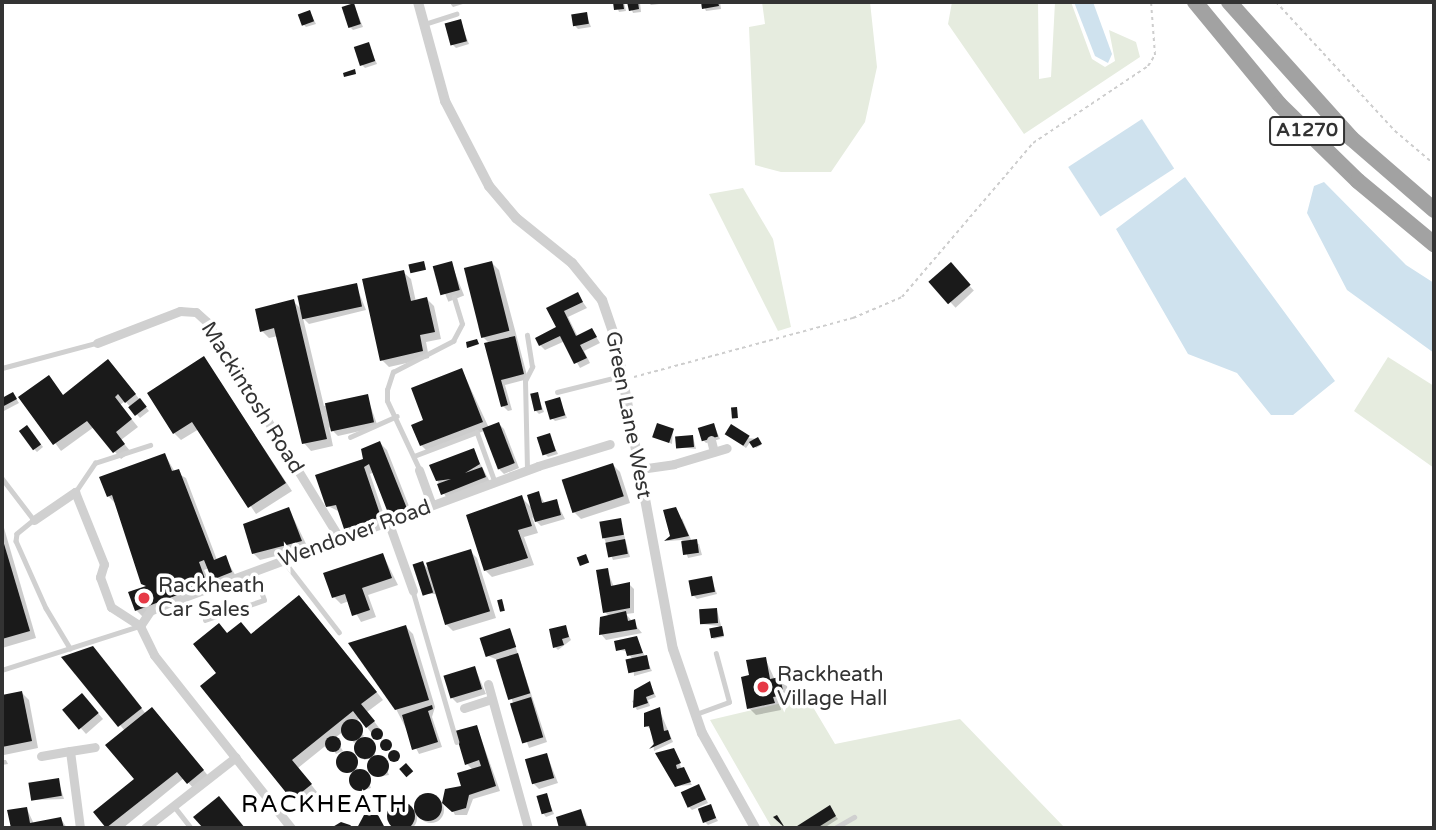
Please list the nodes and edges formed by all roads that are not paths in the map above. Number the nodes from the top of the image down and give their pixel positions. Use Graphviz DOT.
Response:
graph roads {
  1 [pos="418,2"];
  2 [pos="1195,2"];
  3 [pos="1229,2"];
  4 [pos="456,14"];
  5 [pos="424,24"];
  6 [pos="1434,210"];
  7 [pos="1434,244"];
  8 [pos="454,297"];
  9 [pos="527,335"];
  10 [pos="97,343"];
  11 [pos="2,368"];
  12 [pos="622,378"];
  13 [pos="557,392"];
  14 [pos="397,416"];
  15 [pos="350,437"];
  16 [pos="711,440"];
  17 [pos="610,444"];
  18 [pos="150,445"];
  19 [pos="727,448"];
  20 [pos="714,452"];
  21 [pos="414,456"];
  22 [pos="639,469"];
  23 [pos="419,470"];
  24 [pos="527,470"];
  25 [pos="2,480"];
  26 [pos="495,482"];
  27 [pos="75,492"];
  28 [pos="432,505"];
  29 [pos="34,520"];
  30 [pos="388,522"];
  31 [pos="340,539"];
  32 [pos="283,560"];
  33 [pos="254,571"];
  34 [pos="413,591"];
  35 [pos="205,620"];
  36 [pos="140,626"];
  37 [pos="339,632"];
  38 [pos="70,648"];
  39 [pos="716,654"];
  40 [pos="2,670"];
  41 [pos="488,684"];
  42 [pos="492,699"];
  43 [pos="464,708"];
  44 [pos="695,714"];
  45 [pos="457,742"];
  46 [pos="95,747"];
  47 [pos="70,751"];
  48 [pos="41,756"];
  49 [pos="236,757"];
  50 [pos="174,806"];
  51 [pos="854,817"];
  52 [pos="80,828"];
  53 [pos="145,828"];
  54 [pos="191,828"];
  55 [pos="290,828"];
  56 [pos="528,828"];
  57 [pos="755,828"];
  58 [pos="835,828"];
  1 -- 5 [label="street, Green Lane West"];
  2 -- 7 [label="highway, A1270"];
  3 -- 6 [label="highway, A1270"];
  4 -- 5 [label="lane"];
  5 -- 12 [label="street, Green Lane West"];
  8 -- 14 [label="lane"];
  9 -- 24 [label="lane"];
  10 -- 11 [label="lane"];
  10 -- 31 [label="street, Mackintosh Road"];
  12 -- 13 [label="lane"];
  12 -- 22 [label="street, Green Lane West"];
  14 -- 15 [label="lane"];
  14 -- 21 [label="lane"];
  16 -- 20 [label="street"];
  17 -- 24 [label="street, Wendover Road"];
  18 -- 27 [label="lane"];
  19 -- 20 [label="street"];
  20 -- 22 [label="street"];
  21 -- 23 [label="lane"];
  21 -- 26 [label="lane"];
  22 -- 44 [label="street, Green Lane West"];
  23 -- 28 [label="street"];
  24 -- 26 [label="street, Wendover Road"];
  25 -- 29 [label="lane"];
  26 -- 28 [label="street, Wendover Road"];
  27 -- 29 [label="street"];
  27 -- 36 [label="street"];
  28 -- 30 [label="street, Wendover Road"];
  29 -- 38 [label="lane"];
  30 -- 31 [label="street, Wendover Road"];
  30 -- 34 [label="street"];
  31 -- 32 [label="street, Wendover Road"];
  32 -- 33 [label="street, Wendover Road"];
  32 -- 37 [label="lane"];
  33 -- 35 [label="lane"];
  33 -- 36 [label="street, Wendover Road"];
  34 -- 45 [label="lane"];
  36 -- 38 [label="lane"];
  36 -- 49 [label="street"];
  38 -- 40 [label="lane"];
  39 -- 44 [label="lane"];
  41 -- 42 [label="street"];
  42 -- 43 [label="street"];
  42 -- 56 [label="street"];
  44 -- 57 [label="street, Green Lane West"];
  46 -- 47 [label="street"];
  47 -- 48 [label="street"];
  47 -- 52 [label="street"];
  49 -- 50 [label="street"];
  49 -- 55 [label="street"];
  50 -- 53 [label="street"];
  50 -- 54 [label="lane"];
  51 -- 58 [label="lane"];
}
